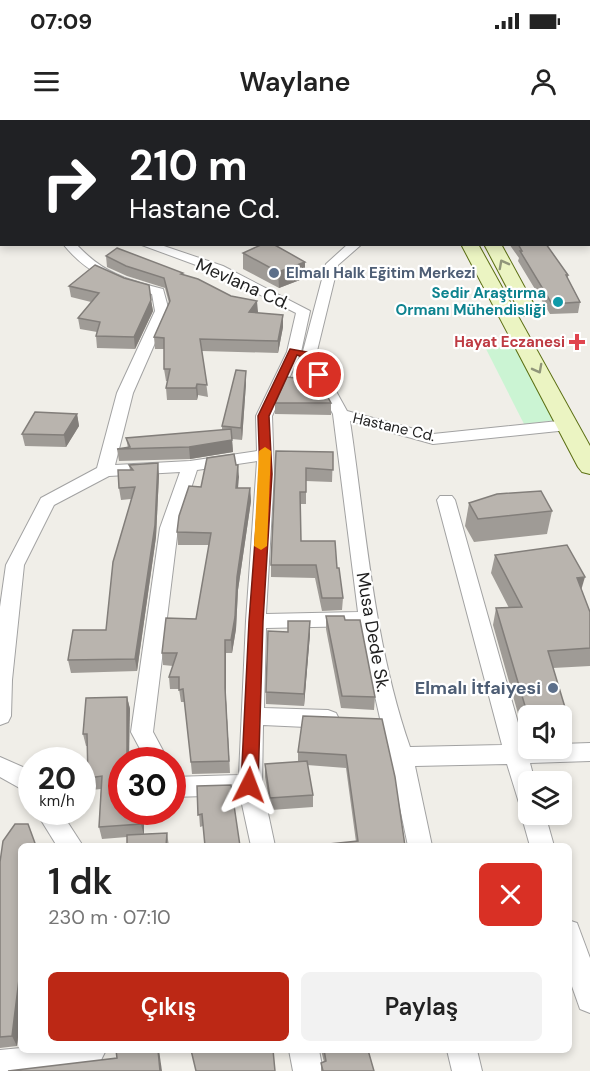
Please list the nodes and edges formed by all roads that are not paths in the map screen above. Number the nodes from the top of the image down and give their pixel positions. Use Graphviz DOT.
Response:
graph roads {
  1 [pos="71,246"];
  2 [pos="151,246"];
  3 [pos="354,246"];
  4 [pos="470,246"];
  5 [pos="493,246"];
  6 [pos="301,354"];
  7 [pos="340,414"];
  8 [pos="568,425"];
  9 [pos="590,427"];
  10 [pos="265,455"];
  11 [pos="190,466"];
  12 [pos="590,467"];
  13 [pos="105,471"];
  14 [pos="446,500"];
  15 [pos="369,619"];
  16 [pos="256,621"];
  17 [pos="0,716"];
  18 [pos="252,716"];
  19 [pos="344,720"];
  20 [pos="367,721"];
  21 [pos="390,721"];
  22 [pos="150,747"];
  23 [pos="590,752"];
  24 [pos="514,754"];
  25 [pos="402,757"];
  26 [pos="0,766"];
  27 [pos="519,771"];
  28 [pos="18,775"];
  29 [pos="249,785"];
  30 [pos="186,787"];
  31 [pos="56,825"];
  32 [pos="536,825"];
  33 [pos="66,843"];
  34 [pos="262,843"];
  35 [pos="419,843"];
  36 [pos="541,843"];
  37 [pos="572,944"];
  38 [pos="590,999"];
  39 [pos="76,1053"];
  40 [pos="305,1053"];
  41 [pos="463,1053"];
  42 [pos="36,1061"];
  43 [pos="0,1065"];
  44 [pos="308,1071"];
  45 [pos="467,1071"];
  1 -- 13 [label="street"];
  2 -- 6 [label="street, Mevlana Cd."];
  3 -- 6 [label="street"];
  4 -- 8 [label="main road, one-way"];
  9 -- 5 [label="main road, one-way"];
  6 -- 7 [label="street, Hastane Cd."];
  6 -- 10 [label="street, Mevlana Cd."];
  7 -- 8 [label="street, Hastane Cd."];
  7 -- 15 [label="street, Musa Dede Sk."];
  8 -- 12 [label="main road"];
  10 -- 11 [label="street"];
  10 -- 16 [label="street, Mevlana Cd."];
  11 -- 13 [label="street"];
  11 -- 22 [label="street"];
  13 -- 17 [label="street"];
  14 -- 24 [label="street"];
  15 -- 16 [label="street"];
  15 -- 21 [label="street, Musa Dede Sk."];
  16 -- 18 [label="street, Mevlana Cd."];
  18 -- 19 [label="street"];
  18 -- 29 [label="street, Mevlana Cd."];
  20 -- 21 [label="street"];
  21 -- 25 [label="street, Musa Dede Sk."];
  23 -- 24 [label="street"];
  24 -- 25 [label="street"];
  24 -- 27 [label="street"];
  25 -- 35 [label="street, Musa Dede Sk."];
  26 -- 28 [label="street"];
  29 -- 30 [label="street"];
  29 -- 34 [label="street, Mevlana Cd."];
  31 -- 33 [label="street"];
  32 -- 36 [label="street"];
  37 -- 38 [label="street"];
  39 -- 42 [label="street"];
  40 -- 44 [label="street"];
  41 -- 45 [label="street"];
  42 -- 43 [label="street"];
}
